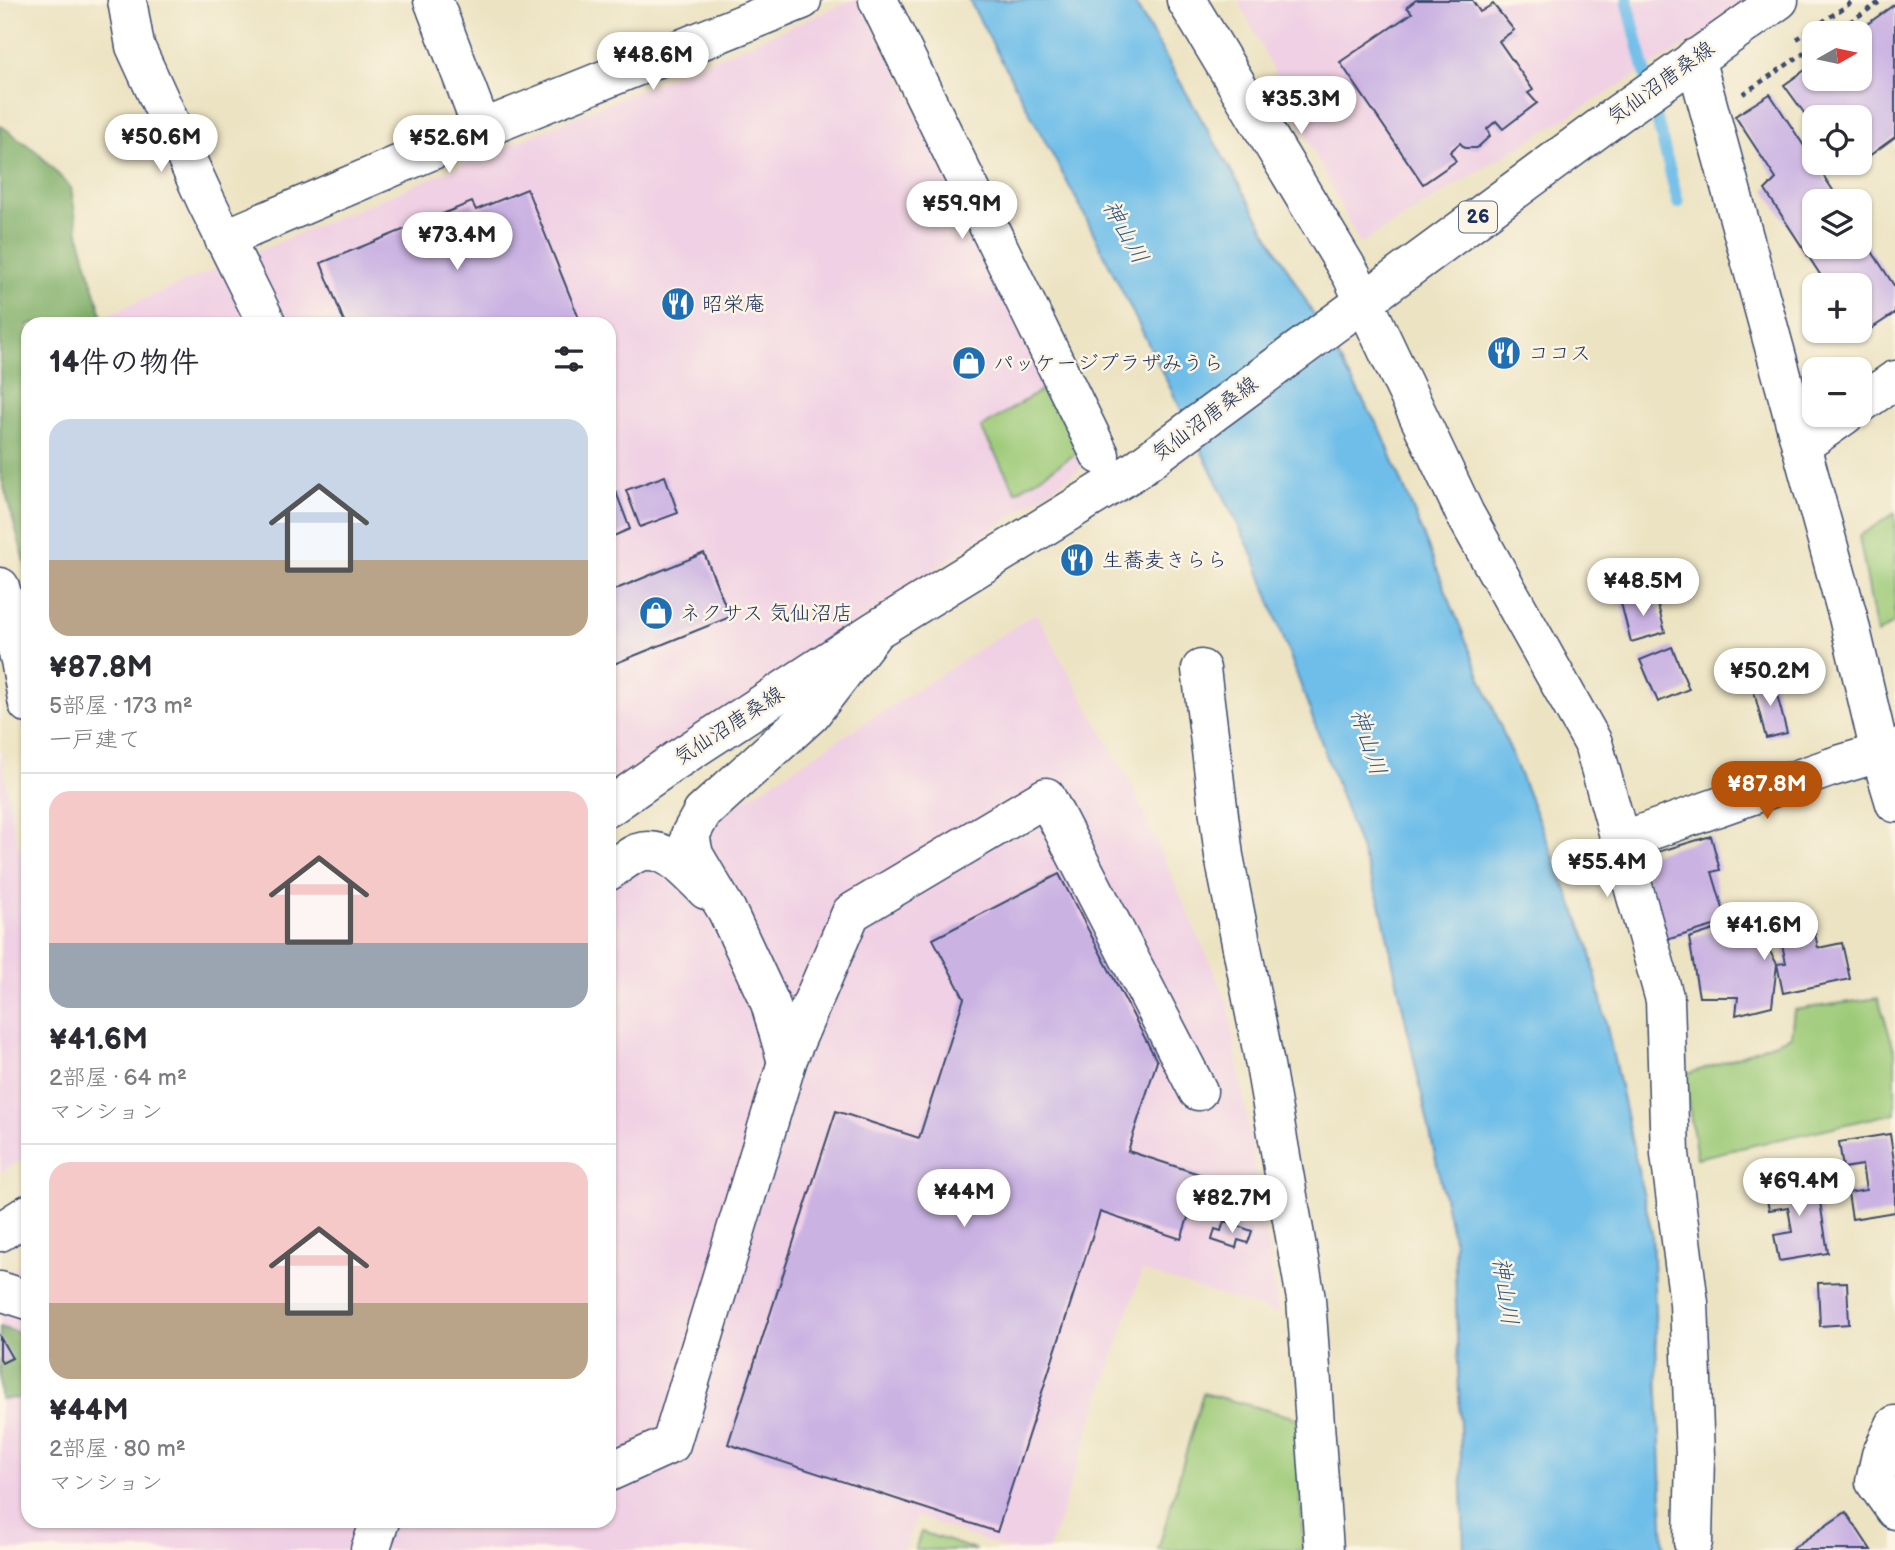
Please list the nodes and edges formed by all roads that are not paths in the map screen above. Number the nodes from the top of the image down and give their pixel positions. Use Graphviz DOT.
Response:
graph roads {
  1 [pos="127,0"];
  2 [pos="433,0"];
  3 [pos="802,0"];
  4 [pos="878,0"];
  5 [pos="1186,0"];
  6 [pos="1780,0"];
  7 [pos="1695,58"];
  8 [pos="482,129"];
  9 [pos="224,239"];
  10 [pos="1352,311"];
  11 [pos="263,317"];
  12 [pos="1895,380"];
  13 [pos="1872,396"];
  14 [pos="1828,427"];
  15 [pos="1801,446"];
  16 [pos="1100,455"];
  17 [pos="0,587"];
  18 [pos="876,630"];
  19 [pos="21,666"];
  20 [pos="1201,669"];
  21 [pos="1888,750"];
  22 [pos="616,802"];
  23 [pos="1895,803"];
  24 [pos="1621,841"];
  25 [pos="616,867"];
  26 [pos="727,911"];
  27 [pos="786,1063"];
  28 [pos="1198,1091"];
  29 [pos="21,1218"];
  30 [pos="0,1232"];
  31 [pos="0,1291"];
  32 [pos="21,1298"];
  33 [pos="1895,1425"];
  34 [pos="616,1469"];
  35 [pos="1895,1510"];
  36 [pos="378,1528"];
  37 [pos="1693,1542"];
  38 [pos="370,1550"];
  39 [pos="1324,1550"];
  1 -- 9 [label="street"];
  2 -- 8 [label="street"];
  3 -- 8 [label="street"];
  4 -- 16 [label="street"];
  5 -- 10 [label="street"];
  6 -- 7 [label="street, 気仙沼唐桑線 / 26"];
  7 -- 10 [label="street, 気仙沼唐桑線 / 26"];
  7 -- 15 [label="street"];
  8 -- 9 [label="street"];
  9 -- 11 [label="street"];
  10 -- 18 [label="street, 気仙沼唐桑線 / 26"];
  10 -- 24 [label="street"];
  12 -- 13 [label="street"];
  14 -- 15 [label="street"];
  15 -- 21 [label="street"];
  17 -- 19 [label="street"];
  18 -- 22 [label="street, 気仙沼唐桑線 / 26"];
  18 -- 26 [label="street"];
  20 -- 39 [label="street"];
  21 -- 23 [label="street"];
  21 -- 24 [label="street"];
  24 -- 37 [label="street"];
  25 -- 26 [label="street"];
  26 -- 27 [label="street"];
  27 -- 28 [label="street"];
  27 -- 34 [label="street"];
  29 -- 30 [label="street"];
  31 -- 32 [label="street"];
  33 -- 35 [label="street"];
  36 -- 38 [label="street"];
}
